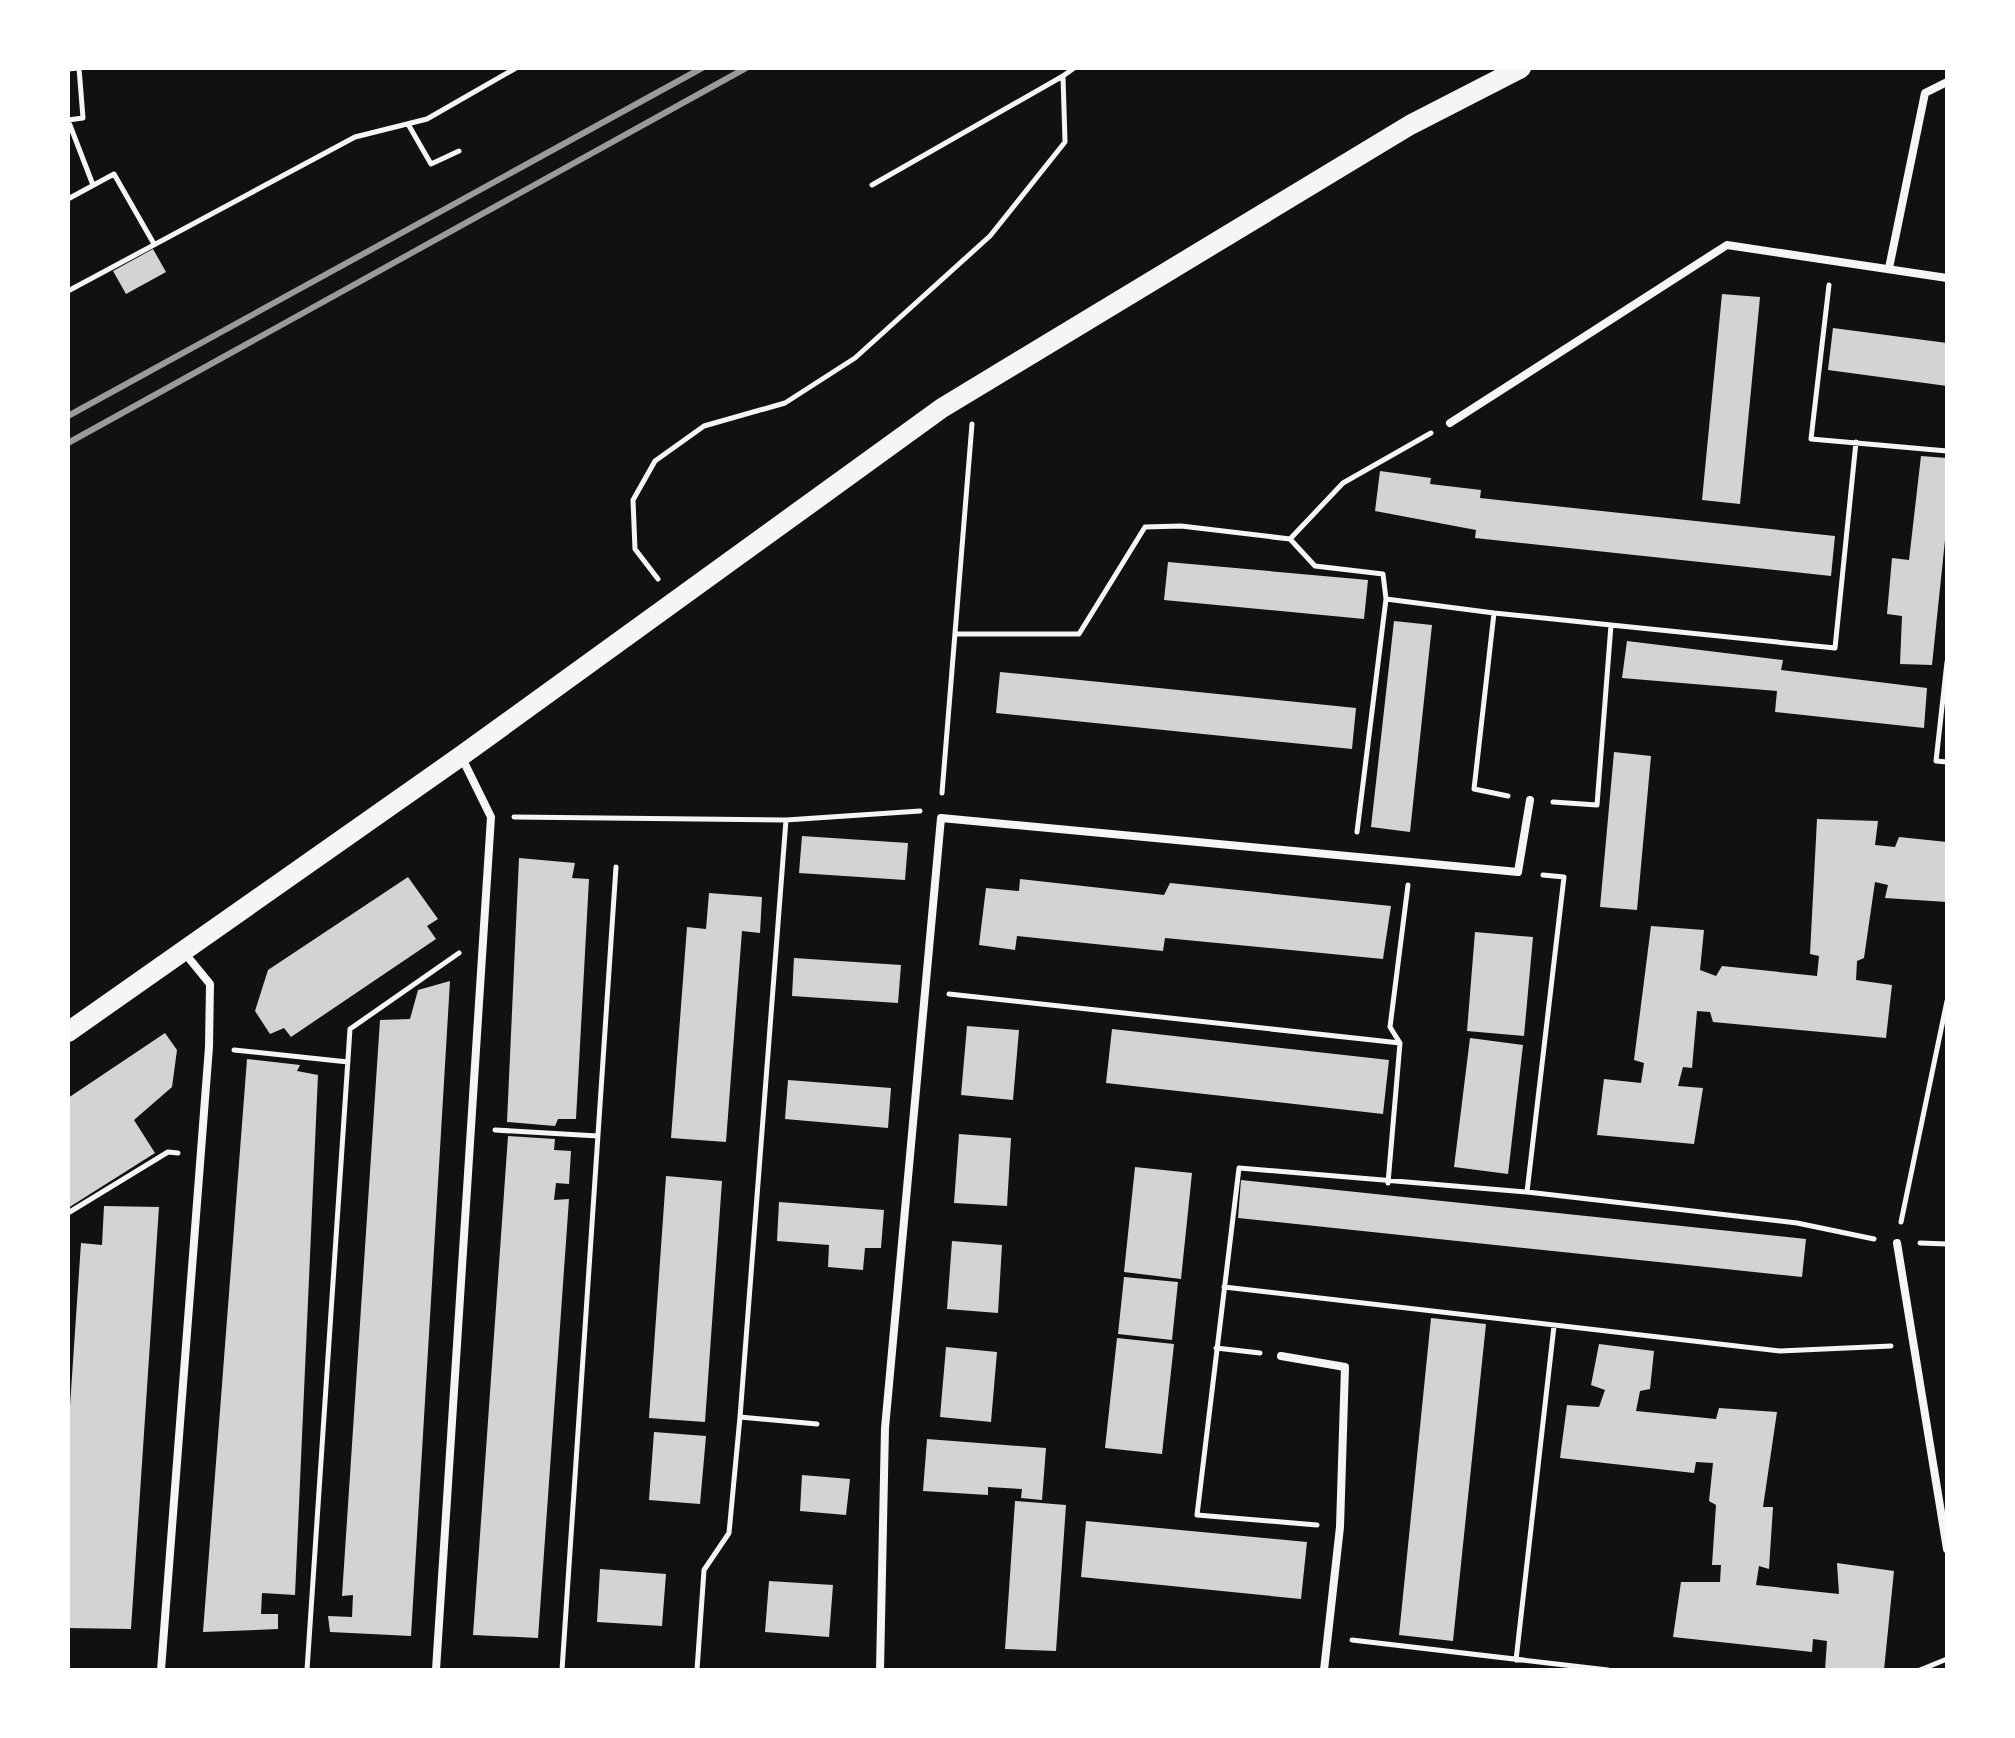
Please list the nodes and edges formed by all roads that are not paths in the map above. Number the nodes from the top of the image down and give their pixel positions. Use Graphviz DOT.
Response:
graph roads {
  1 [pos="1521,68"];
  2 [pos="1947,82"];
  3 [pos="1889,268"];
  4 [pos="1947,278"];
  5 [pos="1450,423"];
  6 [pos="461,756"];
  7 [pos="1530,800"];
  8 [pos="183,951"];
  9 [pos="68,1032"];
  10 [pos="1897,1243"];
  11 [pos="1281,1356"];
  12 [pos="1947,1549"];
  13 [pos="161,1670"];
  14 [pos="436,1670"];
  15 [pos="880,1670"];
  16 [pos="1324,1670"];
  1 -- 6 [label="main road"];
  2 -- 3 [label="street"];
  3 -- 4 [label="street"];
  3 -- 5 [label="street"];
  6 -- 8 [label="main road"];
  6 -- 14 [label="street"];
  7 -- 15 [label="street"];
  8 -- 9 [label="main road"];
  8 -- 13 [label="street"];
  10 -- 12 [label="street"];
  11 -- 16 [label="street"];
}
